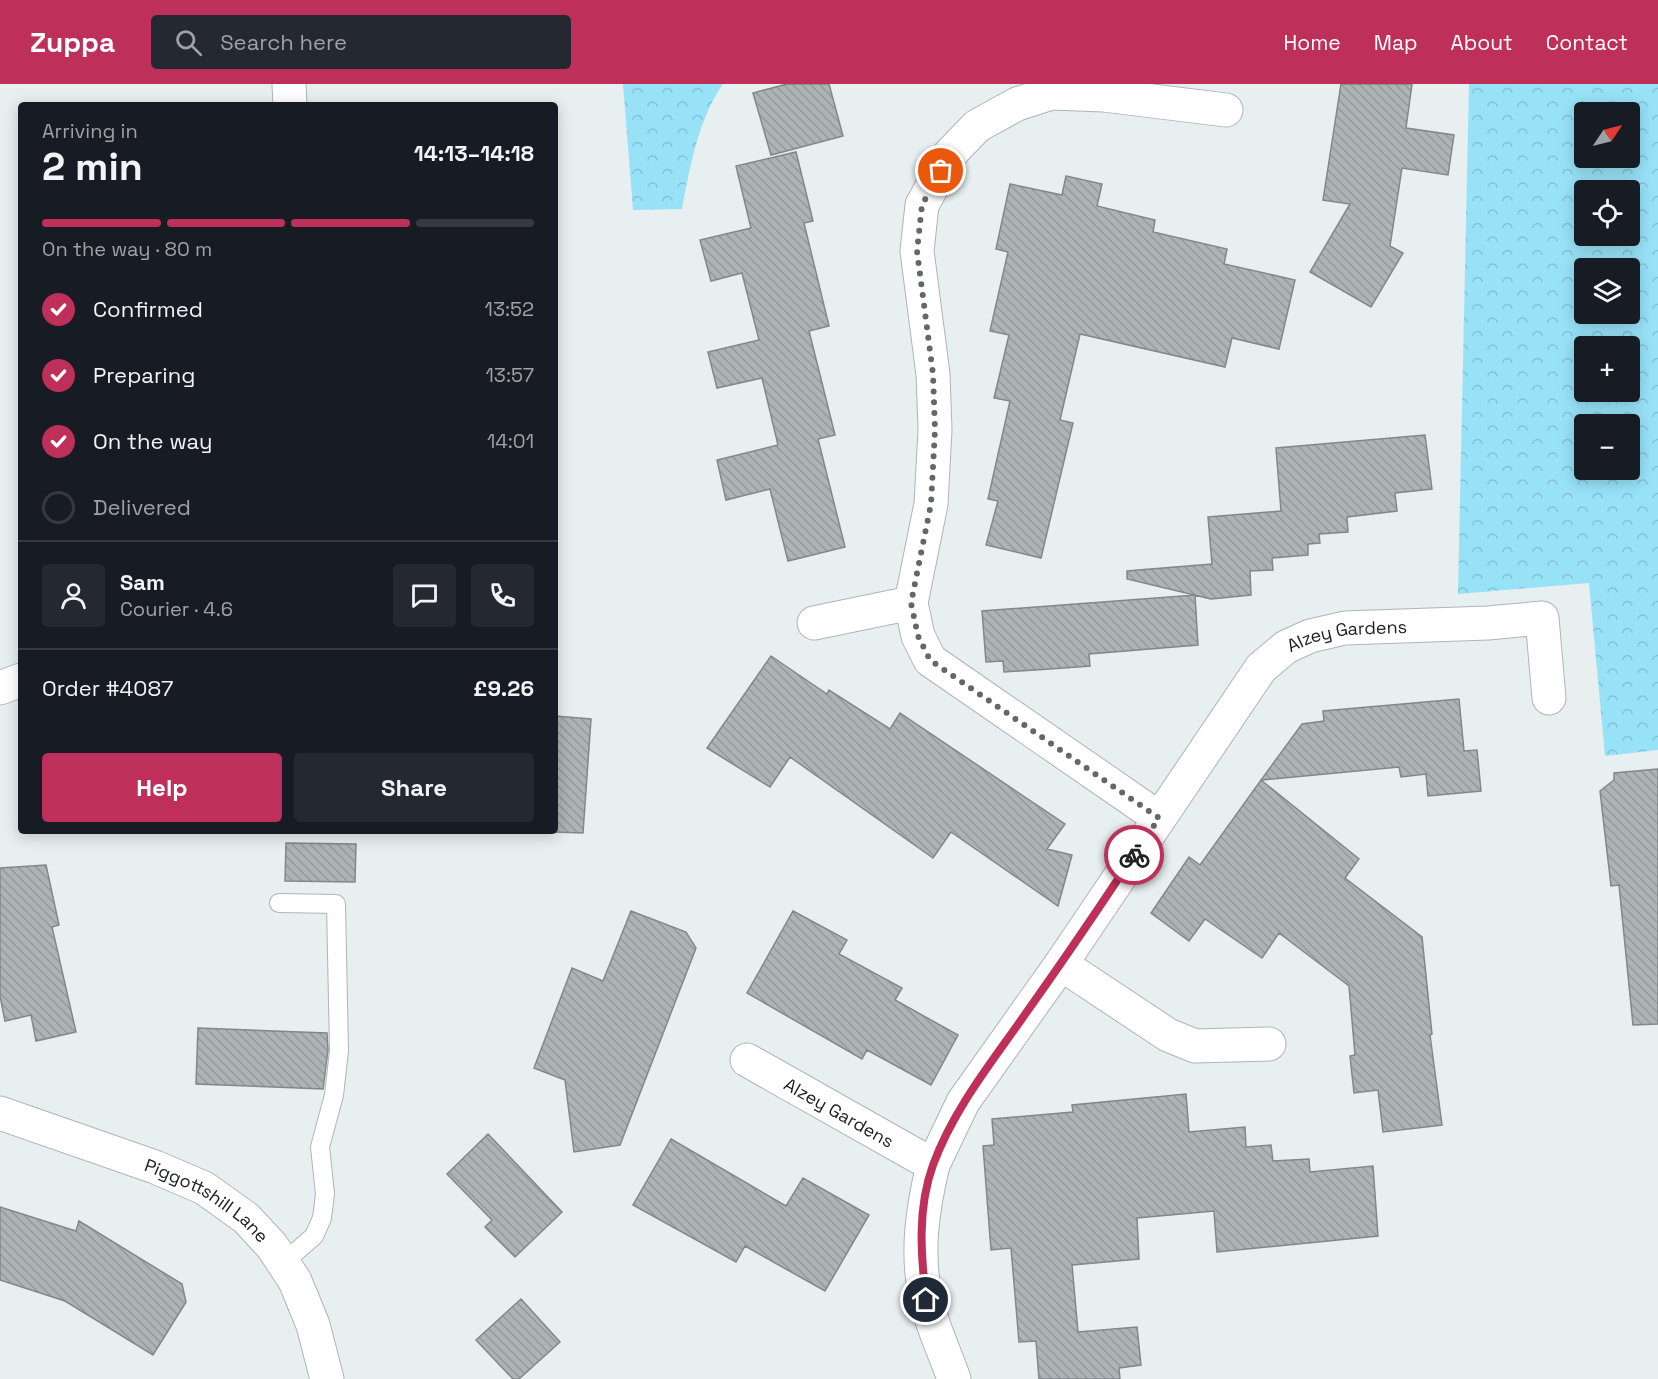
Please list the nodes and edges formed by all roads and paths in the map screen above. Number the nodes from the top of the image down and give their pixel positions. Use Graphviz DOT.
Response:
graph roads {
  1 [pos="289,84"];
  2 [pos="290,102"];
  3 [pos="1226,110"];
  4 [pos="911,603"];
  5 [pos="814,623"];
  6 [pos="18,681"];
  7 [pos="0,688"];
  8 [pos="1549,698"];
  9 [pos="1159,818"];
  10 [pos="279,903"];
  11 [pos="1061,964"];
  12 [pos="1269,1044"];
  13 [pos="747,1060"];
  14 [pos="0,1113"];
  15 [pos="933,1166"];
  16 [pos="283,1263"];
  17 [pos="327,1379"];
  18 [pos="954,1379"];
  1 -- 2 [label="street"];
  3 -- 4 [label="street"];
  4 -- 5 [label="street"];
  4 -- 9 [label="street"];
  6 -- 7 [label="street"];
  8 -- 9 [label="street, Alzey Gardens"];
  9 -- 11 [label="street, Alzey Gardens"];
  10 -- 16 [label="lane"];
  11 -- 12 [label="street"];
  11 -- 15 [label="street, Alzey Gardens"];
  13 -- 15 [label="street, Alzey Gardens"];
  14 -- 16 [label="street, Piggottshill Lane"];
  15 -- 18 [label="street, Alzey Gardens"];
  16 -- 17 [label="street, Piggottshill Lane"];
}
